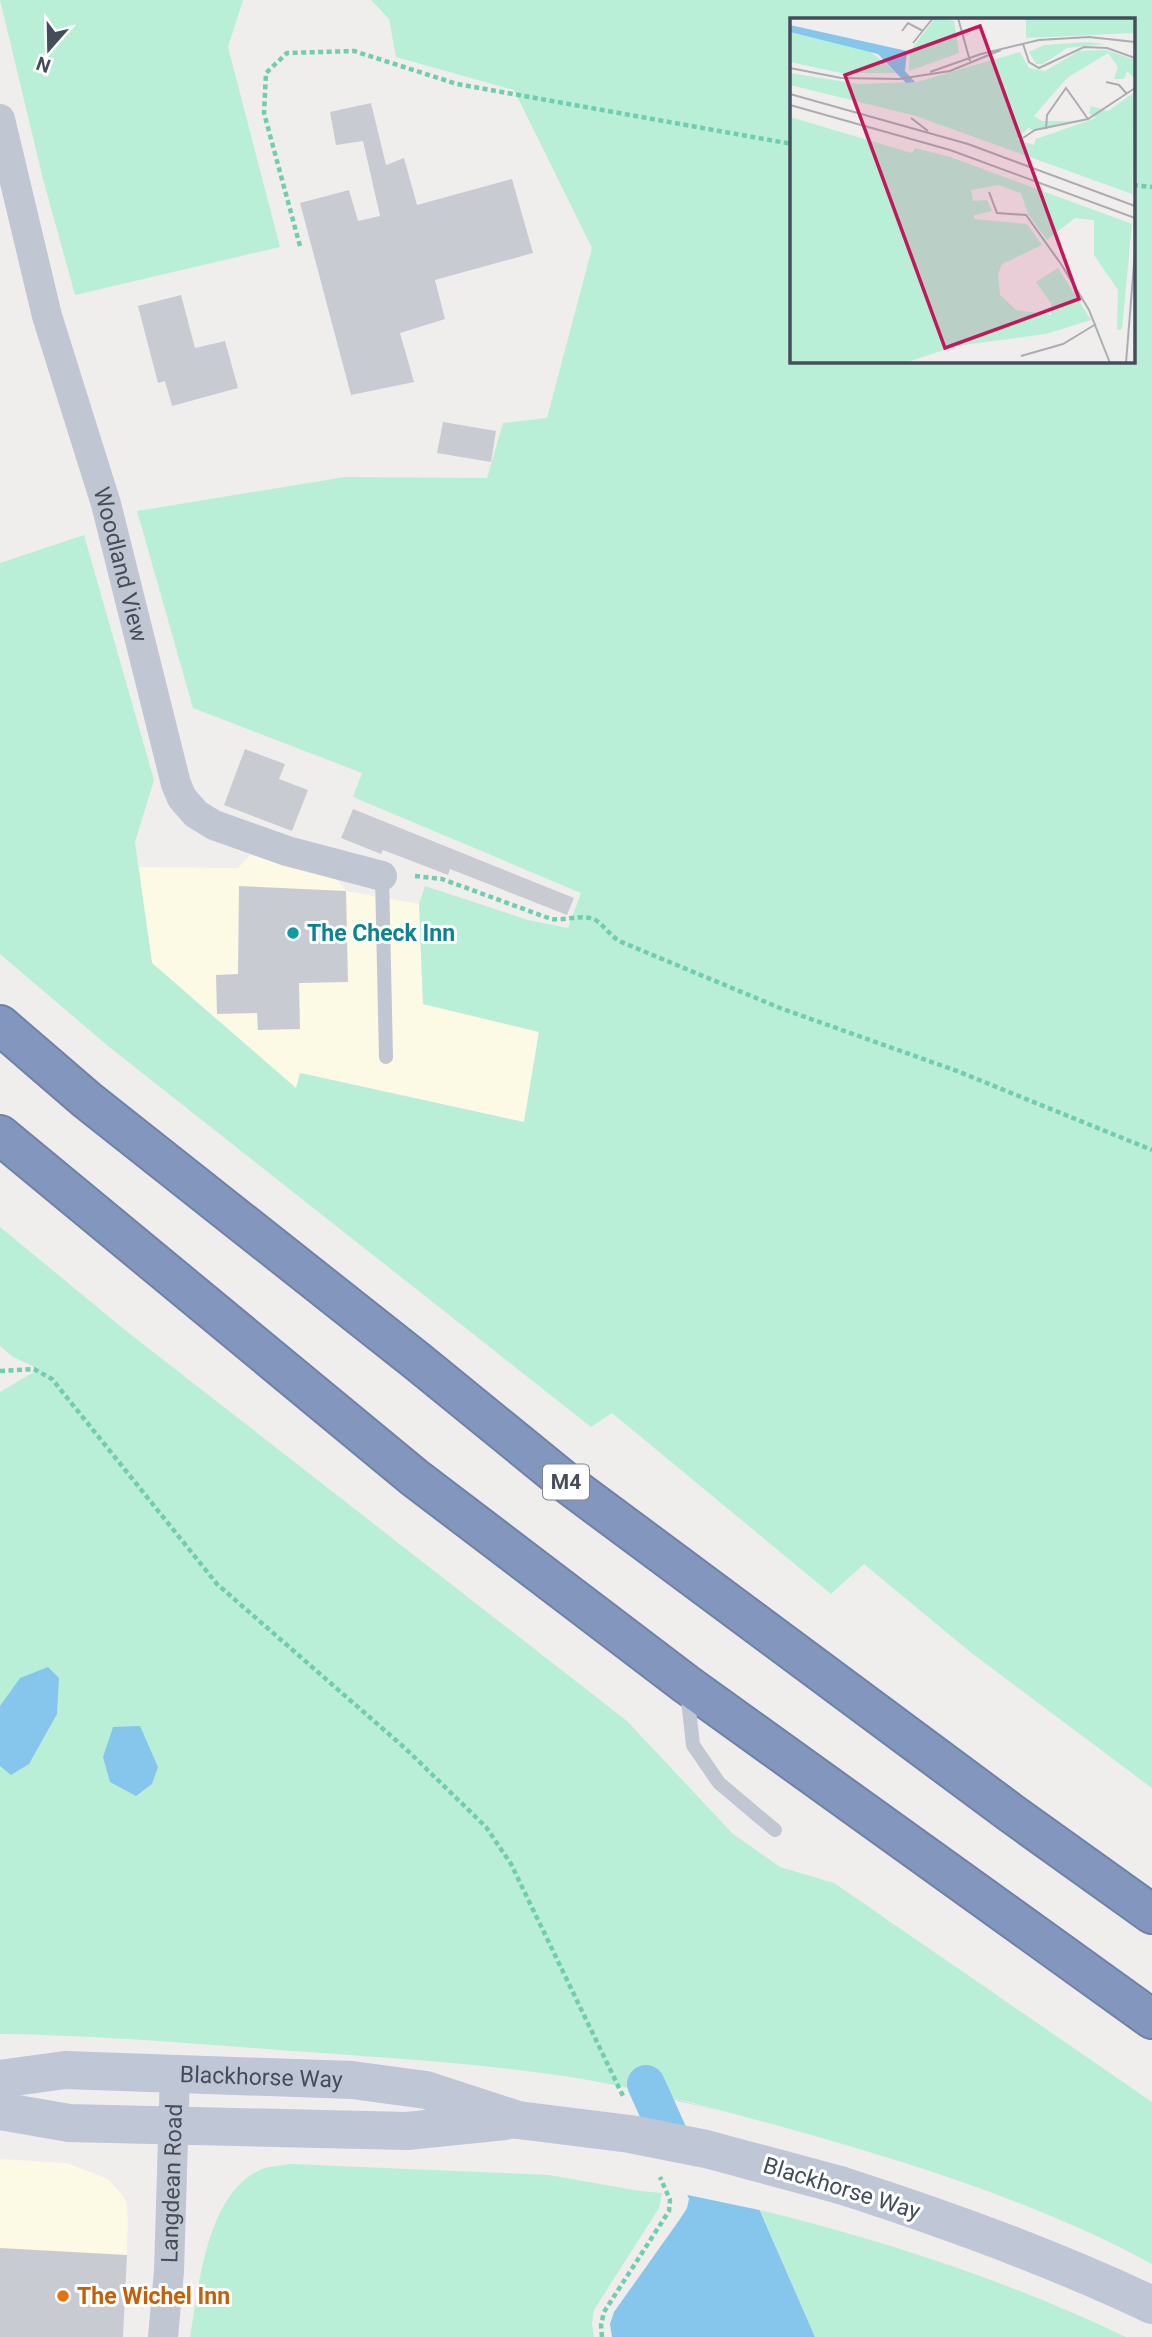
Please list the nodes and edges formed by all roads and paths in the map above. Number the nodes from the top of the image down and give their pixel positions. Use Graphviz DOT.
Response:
graph roads {
  1 [pos="0,119"];
  2 [pos="790,144"];
  3 [pos="1134,185"];
  4 [pos="1152,187"];
  5 [pos="300,246"];
  6 [pos="382,876"];
  7 [pos="0,1025"];
  8 [pos="386,1058"];
  9 [pos="0,1135"];
  10 [pos="1152,1150"];
  11 [pos="0,1371"];
  12 [pos="686,1684"];
  13 [pos="775,1830"];
  14 [pos="1152,1914"];
  15 [pos="1152,2020"];
  16 [pos="175,2073"];
  17 [pos="0,2080"];
  18 [pos="626,2102"];
  19 [pos="0,2112"];
  20 [pos="518,2120"];
  21 [pos="174,2126"];
  22 [pos="659,2175"];
  23 [pos="1152,2305"];
  24 [pos="163,2337"];
  25 [pos="603,2337"];
  1 -- 6 [label="street, Woodland View"];
  2 -- 5 [label="path"];
  3 -- 4 [label="path"];
  6 -- 8 [label="lane"];
  6 -- 10 [label="path"];
  7 -- 14 [label="highway, M4"];
  9 -- 12 [label="highway"];
  11 -- 18 [label="path"];
  12 -- 13 [label="lane"];
  12 -- 15 [label="highway"];
  16 -- 17 [label="main road, Blackhorse Way"];
  16 -- 20 [label="main road, Blackhorse Way"];
  16 -- 21 [label="street, Langdean Road"];
  19 -- 21 [label="main road, Blackhorse Way"];
  20 -- 21 [label="main road, Blackhorse Way"];
  20 -- 23 [label="main road, Blackhorse Way, bridge"];
  21 -- 24 [label="street, Langdean Road"];
  22 -- 25 [label="path"];
}
